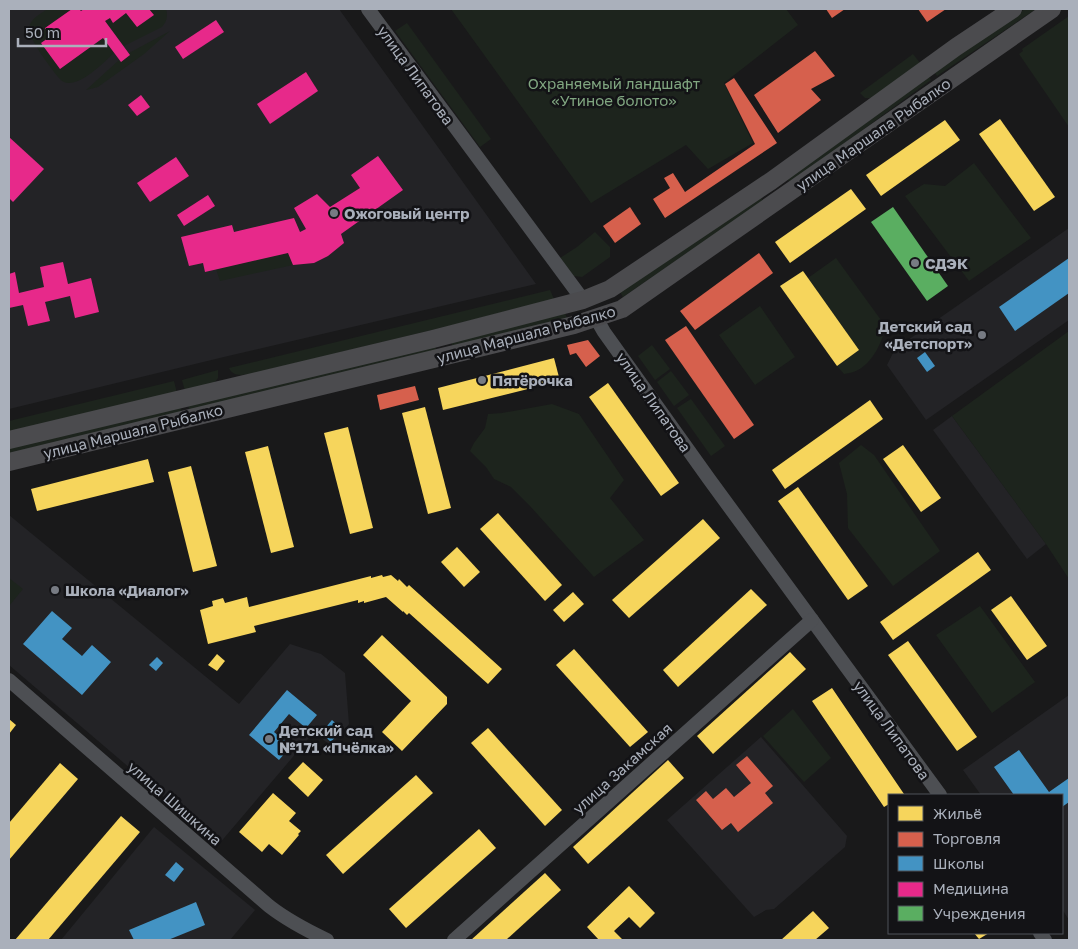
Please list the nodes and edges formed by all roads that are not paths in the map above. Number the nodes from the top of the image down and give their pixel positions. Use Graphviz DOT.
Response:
graph roads {
  1 [pos="368,9"];
  2 [pos="1013,9"];
  3 [pos="1052,9"];
  4 [pos="771,181"];
  5 [pos="783,196"];
  6 [pos="582,300"];
  7 [pos="596,318"];
  8 [pos="433,339"];
  9 [pos="438,358"];
  10 [pos="9,440"];
  11 [pos="9,462"];
  12 [pos="812,620"];
  13 [pos="9,680"];
  14 [pos="939,794"];
  15 [pos="327,940"];
  16 [pos="454,940"];
  1 -- 6 [label="street, улица Липатова"];
  2 -- 4 [label="main road, улица Маршала Рыбалко"];
  3 -- 5 [label="main road, улица Маршала Рыбалко"];
  4 -- 5 [label="main road"];
  4 -- 6 [label="main road, улица Маршала Рыбалко"];
  5 -- 7 [label="main road, улица Маршала Рыбалко"];
  6 -- 7 [label="main road, улица Липатова"];
  6 -- 8 [label="main road, улица Маршала Рыбалко"];
  7 -- 9 [label="main road, улица Маршала Рыбалко"];
  7 -- 12 [label="street, улица Липатова"];
  8 -- 9 [label="main road"];
  8 -- 10 [label="main road, улица Маршала Рыбалко"];
  9 -- 11 [label="main road, улица Маршала Рыбалко"];
  12 -- 14 [label="street, улица Липатова"];
  12 -- 16 [label="street, улица Закамская"];
  13 -- 15 [label="street, улица Шишкина"];
}
